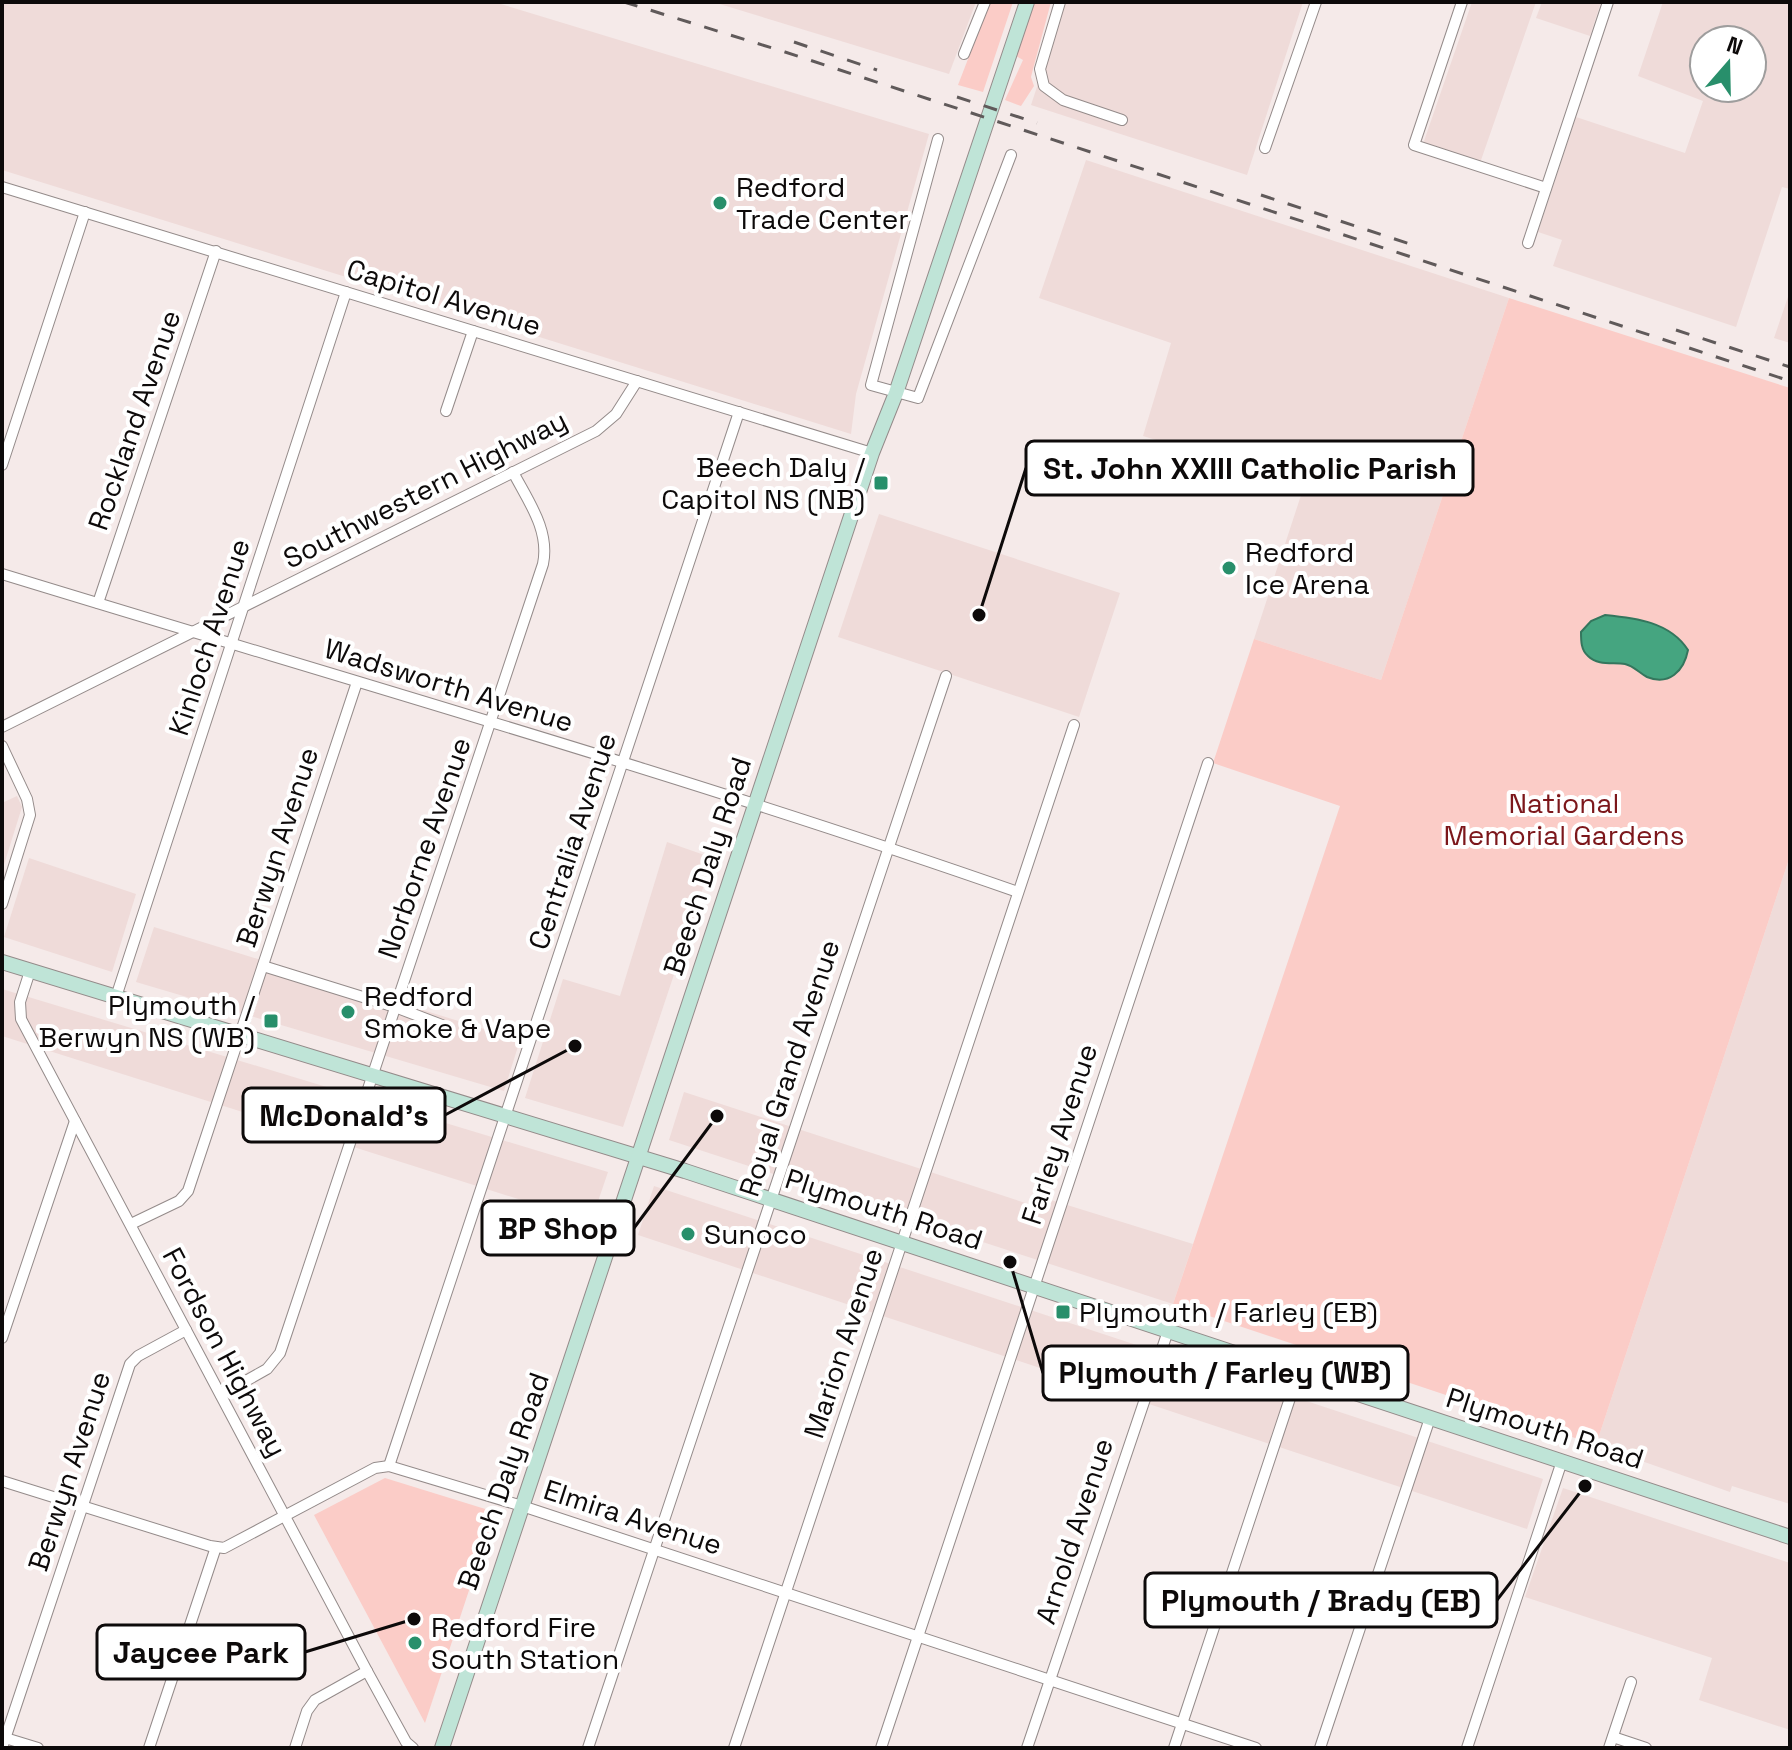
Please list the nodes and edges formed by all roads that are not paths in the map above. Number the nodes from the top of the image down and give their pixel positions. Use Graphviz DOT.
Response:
graph roads {
  1 [pos="985,2"];
  2 [pos="1027,2"];
  3 [pos="1060,2"];
  4 [pos="1316,2"];
  5 [pos="1462,2"];
  6 [pos="1608,2"];
  7 [pos="964,54"];
  8 [pos="1122,120"];
  9 [pos="938,139"];
  10 [pos="1265,148"];
  11 [pos="1011,155"];
  12 [pos="2,187"];
  13 [pos="1546,188"];
  14 [pos="85,212"];
  15 [pos="1528,243"];
  16 [pos="216,251"];
  17 [pos="346,292"];
  18 [pos="473,331"];
  19 [pos="637,381"];
  20 [pos="896,393"];
  21 [pos="446,411"];
  22 [pos="739,412"];
  23 [pos="872,453"];
  24 [pos="2,465"];
  25 [pos="513,472"];
  26 [pos="2,574"];
  27 [pos="98,603"];
  28 [pos="244,607"];
  29 [pos="194,632"];
  30 [pos="231,644"];
  31 [pos="946,676"];
  32 [pos="357,682"];
  33 [pos="491,723"];
  34 [pos="1074,725"];
  35 [pos="2,727"];
  36 [pos="2,746"];
  37 [pos="622,763"];
  38 [pos="1208,763"];
  39 [pos="755,805"];
  40 [pos="887,847"];
  41 [pos="1018,892"];
  42 [pos="2,904"];
  43 [pos="2,962"];
  44 [pos="263,966"];
  45 [pos="30,971"];
  46 [pos="116,997"];
  47 [pos="395,1007"];
  48 [pos="442,1025"];
  49 [pos="240,1034"];
  50 [pos="373,1075"];
  51 [pos="506,1115"];
  52 [pos="75,1121"];
  53 [pos="640,1157"];
  54 [pos="770,1199"];
  55 [pos="131,1224"];
  56 [pos="902,1242"];
  57 [pos="1034,1286"];
  58 [pos="186,1330"];
  59 [pos="1168,1331"];
  60 [pos="2,1338"];
  61 [pos="1298,1374"];
  62 [pos="221,1395"];
  63 [pos="1430,1418"];
  64 [pos="1562,1461"];
  65 [pos="389,1466"];
  66 [pos="2,1481"];
  67 [pos="82,1506"];
  68 [pos="522,1506"];
  69 [pos="285,1516"];
  70 [pos="1790,1537"];
  71 [pos="216,1547"];
  72 [pos="654,1550"];
  73 [pos="786,1592"];
  74 [pos="918,1636"];
  75 [pos="367,1671"];
  76 [pos="1050,1679"];
  77 [pos="1631,1682"];
  78 [pos="1182,1723"];
  79 [pos="3,1741"];
  80 [pos="1611,1743"];
  81 [pos="38,1748"];
  82 [pos="149,1748"];
  83 [pos="295,1748"];
  84 [pos="413,1748"];
  85 [pos="442,1748"];
  86 [pos="588,1748"];
  87 [pos="734,1748"];
  88 [pos="881,1748"];
  89 [pos="1027,1748"];
  90 [pos="1174,1748"];
  91 [pos="1256,1748"];
  92 [pos="1320,1748"];
  93 [pos="1467,1748"];
  94 [pos="1646,1748"];
  1 -- 7 [label="street"];
  2 -- 20 [label="main road, Beech Daly Road"];
  3 -- 8 [label="street"];
  4 -- 10 [label="street"];
  5 -- 13 [label="street"];
  6 -- 13 [label="street"];
  9 -- 20 [label="street"];
  11 -- 20 [label="street"];
  12 -- 14 [label="street, Capitol Avenue"];
  13 -- 15 [label="street"];
  14 -- 16 [label="street, Capitol Avenue"];
  14 -- 24 [label="street"];
  16 -- 17 [label="street, Capitol Avenue"];
  16 -- 27 [label="street, Rockland Avenue"];
  17 -- 18 [label="street, Capitol Avenue"];
  17 -- 28 [label="street, Kinloch Avenue"];
  18 -- 19 [label="street, Capitol Avenue"];
  18 -- 21 [label="street"];
  19 -- 22 [label="street, Capitol Avenue"];
  19 -- 25 [label="street, Southwestern Highway"];
  20 -- 23 [label="main road, Beech Daly Road"];
  22 -- 23 [label="street, Capitol Avenue"];
  22 -- 37 [label="street, Centralia Avenue"];
  23 -- 39 [label="main road, Beech Daly Road"];
  25 -- 28 [label="street, Southwestern Highway"];
  25 -- 33 [label="street, Norborne Avenue"];
  26 -- 27 [label="street, Wadsworth Avenue"];
  27 -- 29 [label="street, Wadsworth Avenue"];
  28 -- 29 [label="street, Southwestern Highway"];
  28 -- 30 [label="street, Kinloch Avenue"];
  29 -- 30 [label="street, Wadsworth Avenue"];
  29 -- 35 [label="street, Southwestern Highway"];
  30 -- 32 [label="street, Wadsworth Avenue"];
  30 -- 46 [label="street, Kinloch Avenue"];
  31 -- 40 [label="street, Royal Grand Avenue"];
  32 -- 33 [label="street, Wadsworth Avenue"];
  32 -- 44 [label="street, Berwyn Avenue"];
  33 -- 37 [label="street, Wadsworth Avenue"];
  33 -- 47 [label="street, Norborne Avenue"];
  34 -- 41 [label="street, Marion Avenue"];
  36 -- 42 [label="street"];
  37 -- 39 [label="street, Wadsworth Avenue"];
  37 -- 51 [label="street, Centralia Avenue"];
  38 -- 57 [label="street, Farley Avenue"];
  39 -- 40 [label="street, Wadsworth Avenue"];
  39 -- 53 [label="main road, Beech Daly Road"];
  40 -- 41 [label="street, Wadsworth Avenue"];
  40 -- 54 [label="street, Royal Grand Avenue"];
  41 -- 56 [label="street, Marion Avenue"];
  43 -- 45 [label="main road, Plymouth Road"];
  44 -- 47 [label="street"];
  44 -- 49 [label="street, Berwyn Avenue"];
  45 -- 46 [label="main road, Plymouth Road"];
  45 -- 52 [label="street, Fordson Highway"];
  46 -- 49 [label="main road, Plymouth Road"];
  47 -- 48 [label="street"];
  47 -- 50 [label="street, Norborne Avenue"];
  49 -- 50 [label="main road, Plymouth Road"];
  49 -- 55 [label="street, Berwyn Avenue"];
  50 -- 51 [label="main road, Plymouth Road"];
  50 -- 62 [label="street, Norborne Avenue"];
  51 -- 53 [label="main road, Plymouth Road"];
  51 -- 65 [label="street, Centralia Avenue"];
  52 -- 55 [label="street, Fordson Highway"];
  52 -- 60 [label="street"];
  53 -- 54 [label="main road, Plymouth Road"];
  53 -- 68 [label="main road, Beech Daly Road"];
  54 -- 56 [label="main road, Plymouth Road"];
  54 -- 72 [label="street, Royal Grand Avenue"];
  55 -- 58 [label="street, Fordson Highway"];
  56 -- 57 [label="main road, Plymouth Road"];
  56 -- 73 [label="street, Marion Avenue"];
  57 -- 59 [label="main road, Plymouth Road"];
  57 -- 74 [label="street, Farley Avenue"];
  58 -- 62 [label="street, Fordson Highway"];
  58 -- 67 [label="street, Berwyn Avenue"];
  59 -- 61 [label="main road, Plymouth Road"];
  59 -- 76 [label="street, Arnold Avenue"];
  61 -- 63 [label="main road, Plymouth Road"];
  61 -- 78 [label="street"];
  62 -- 69 [label="street, Fordson Highway"];
  63 -- 64 [label="main road, Plymouth Road"];
  63 -- 92 [label="street"];
  64 -- 70 [label="main road, Plymouth Road"];
  64 -- 93 [label="street"];
  65 -- 68 [label="street, Elmira Avenue"];
  65 -- 69 [label="street"];
  66 -- 67 [label="street"];
  67 -- 71 [label="street"];
  67 -- 79 [label="street, Berwyn Avenue"];
  68 -- 72 [label="street, Elmira Avenue"];
  68 -- 85 [label="main road, Beech Daly Road"];
  69 -- 71 [label="street"];
  69 -- 75 [label="street, Fordson Highway"];
  71 -- 82 [label="street"];
  72 -- 73 [label="street, Elmira Avenue"];
  72 -- 86 [label="street, Royal Grand Avenue"];
  73 -- 74 [label="street, Elmira Avenue"];
  73 -- 87 [label="street, Marion Avenue"];
  74 -- 76 [label="street, Elmira Avenue"];
  74 -- 88 [label="street, Farley Avenue"];
  75 -- 83 [label="street"];
  75 -- 84 [label="street, Fordson Highway"];
  76 -- 78 [label="street, Elmira Avenue"];
  76 -- 89 [label="street, Arnold Avenue"];
  77 -- 80 [label="street"];
  78 -- 90 [label="street"];
  78 -- 91 [label="street, Elmira Avenue"];
  79 -- 81 [label="street"];
  80 -- 94 [label="street"];
}
